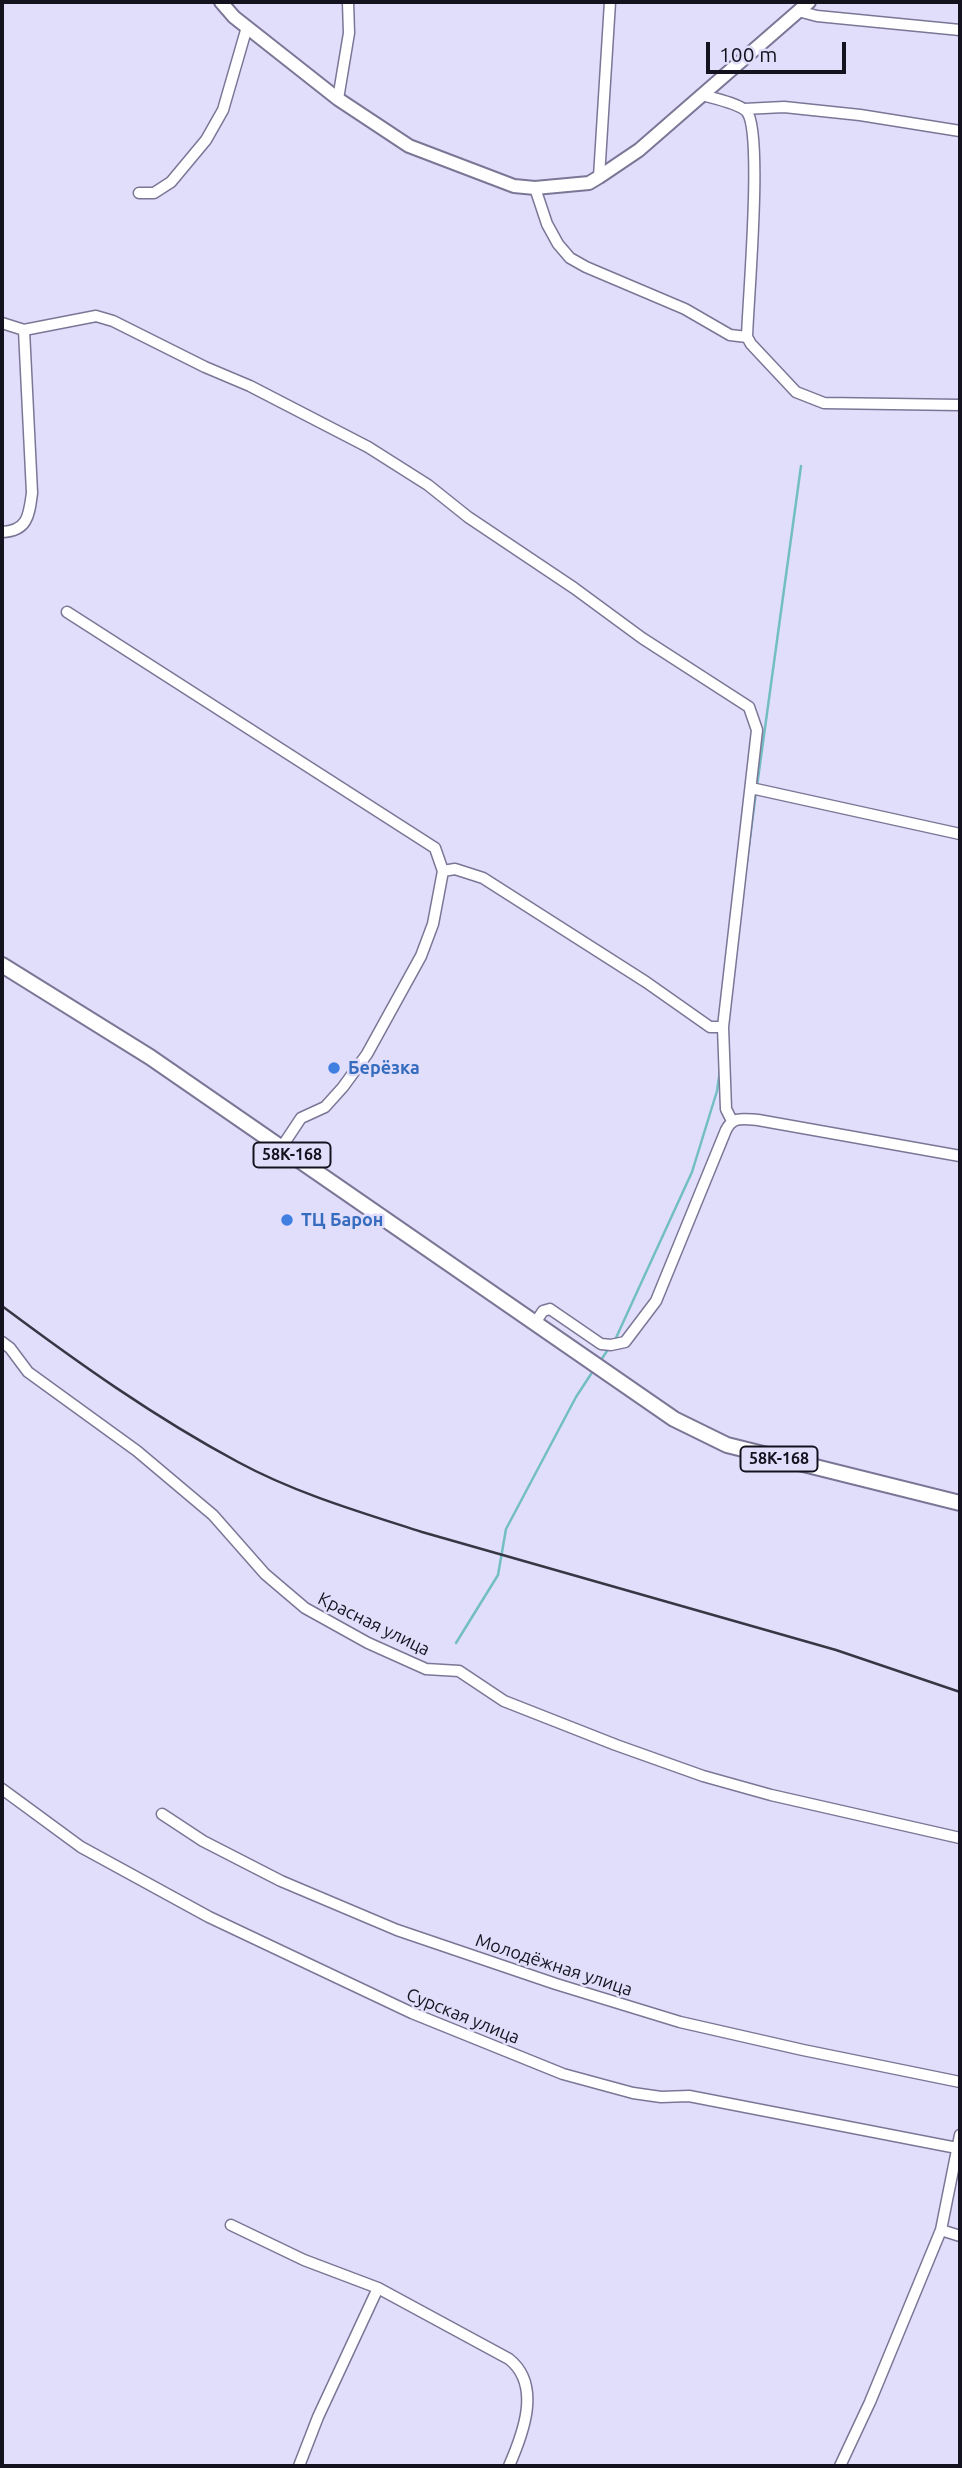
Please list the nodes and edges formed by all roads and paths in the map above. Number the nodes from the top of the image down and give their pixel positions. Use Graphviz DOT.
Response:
graph roads {
  1 [pos="221,2"];
  2 [pos="348,2"];
  3 [pos="610,2"];
  4 [pos="803,6"];
  5 [pos="247,27"];
  6 [pos="960,30"];
  7 [pos="702,94"];
  8 [pos="338,99"];
  9 [pos="744,109"];
  10 [pos="960,131"];
  11 [pos="599,177"];
  12 [pos="535,188"];
  13 [pos="139,193"];
  14 [pos="2,323"];
  15 [pos="24,330"];
  16 [pos="747,337"];
  17 [pos="960,405"];
  18 [pos="2,532"];
  19 [pos="67,612"];
  20 [pos="751,788"];
  21 [pos="960,834"];
  22 [pos="443,871"];
  23 [pos="2,965"];
  24 [pos="723,1027"];
  25 [pos="732,1121"];
  26 [pos="281,1148"];
  27 [pos="960,1156"];
  28 [pos="535,1323"];
  29 [pos="6,1345"];
  30 [pos="960,1503"];
  31 [pos="2,1789"];
  32 [pos="162,1814"];
  33 [pos="960,1838"];
  34 [pos="960,2082"];
  35 [pos="960,2135"];
  36 [pos="957,2148"];
  37 [pos="231,2225"];
  38 [pos="941,2230"];
  39 [pos="960,2236"];
  40 [pos="377,2288"];
  41 [pos="299,2466"];
  42 [pos="509,2466"];
  43 [pos="840,2466"];
  1 -- 5 [label="street"];
  2 -- 8 [label="street"];
  3 -- 11 [label="street"];
  4 -- 6 [label="street"];
  4 -- 7 [label="street"];
  5 -- 8 [label="street"];
  5 -- 13 [label="street"];
  7 -- 9 [label="street"];
  7 -- 11 [label="street"];
  8 -- 12 [label="street"];
  9 -- 10 [label="street"];
  9 -- 16 [label="street"];
  11 -- 12 [label="street"];
  12 -- 16 [label="street"];
  14 -- 15 [label="street"];
  15 -- 18 [label="street"];
  15 -- 20 [label="street"];
  16 -- 17 [label="street"];
  19 -- 22 [label="street"];
  20 -- 21 [label="street"];
  20 -- 24 [label="street"];
  22 -- 24 [label="street"];
  22 -- 26 [label="street"];
  23 -- 26 [label="main road, 58К-168"];
  24 -- 25 [label="street"];
  25 -- 27 [label="street"];
  25 -- 28 [label="street"];
  26 -- 28 [label="main road, 58К-168"];
  28 -- 30 [label="main road, 58К-168"];
  29 -- 33 [label="street, Красная улица"];
  31 -- 36 [label="street, Сурская улица"];
  32 -- 34 [label="street, Молодёжная улица"];
  35 -- 36 [label="street"];
  36 -- 38 [label="street"];
  37 -- 40 [label="street"];
  38 -- 39 [label="street"];
  38 -- 43 [label="street"];
  40 -- 41 [label="street"];
  40 -- 42 [label="street"];
}
